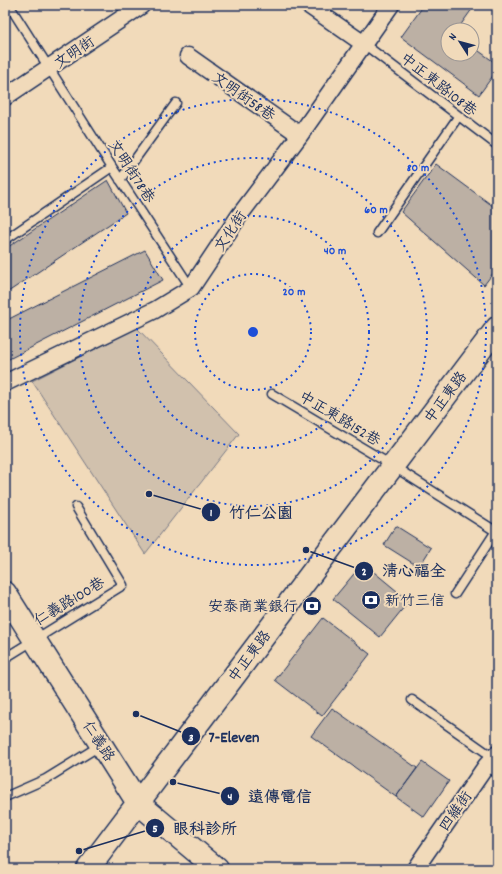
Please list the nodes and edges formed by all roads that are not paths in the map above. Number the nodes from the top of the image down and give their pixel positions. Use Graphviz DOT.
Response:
graph roads {
  1 [pos="9,5"];
  2 [pos="142,5"];
  3 [pos="308,5"];
  4 [pos="391,5"];
  5 [pos="122,12"];
  6 [pos="364,44"];
  7 [pos="188,56"];
  8 [pos="51,68"];
  9 [pos="5,98"];
  10 [pos="176,103"];
  11 [pos="458,117"];
  12 [pos="300,135"];
  13 [pos="497,146"];
  14 [pos="112,167"];
  15 [pos="120,180"];
  16 [pos="377,233"];
  17 [pos="5,240"];
  18 [pos="191,288"];
  19 [pos="497,328"];
  20 [pos="5,383"];
  21 [pos="272,394"];
  22 [pos="393,466"];
  23 [pos="76,507"];
  24 [pos="497,532"];
  25 [pos="5,593"];
  26 [pos="456,594"];
  27 [pos="34,639"];
  28 [pos="5,658"];
  29 [pos="412,700"];
  30 [pos="102,744"];
  31 [pos="494,763"];
  32 [pos="5,797"];
  33 [pos="138,803"];
  34 [pos="88,869"];
  35 [pos="217,869"];
  36 [pos="414,869"];
  1 -- 8 [label="lane, 文明街78巷"];
  2 -- 5 [label="street, 文明街"];
  3 -- 6 [label="street"];
  4 -- 6 [label="street, 文化街"];
  5 -- 8 [label="street, 文明街"];
  6 -- 11 [label="lane, 中正東路108巷"];
  6 -- 12 [label="street, 文化街"];
  7 -- 12 [label="street, 文明街58巷"];
  8 -- 9 [label="street, 文明街"];
  8 -- 14 [label="lane, 文明街78巷"];
  10 -- 15 [label="lane"];
  11 -- 13 [label="lane, 中正東路108巷"];
  11 -- 16 [label="lane"];
  12 -- 18 [label="street, 文化街"];
  14 -- 15 [label="lane, 文明街78巷"];
  14 -- 17 [label="lane"];
  15 -- 18 [label="lane, 文明街78巷"];
  18 -- 20 [label="street, 文化街"];
  19 -- 22 [label="main road, 中正東路"];
  21 -- 22 [label="lane, 中正東路152巷"];
  22 -- 24 [label="lane, 中正東路152巷"];
  22 -- 33 [label="main road, 中正東路"];
  23 -- 27 [label="lane, 仁義路100巷"];
  24 -- 26 [label="lane"];
  25 -- 27 [label="main road, 仁義路"];
  27 -- 28 [label="lane"];
  27 -- 30 [label="main road, 仁義路"];
  29 -- 31 [label="lane"];
  30 -- 32 [label="lane"];
  30 -- 33 [label="main road, 仁義路"];
  31 -- 36 [label="street, 四維街"];
  33 -- 34 [label="main road, 中正東路"];
  33 -- 35 [label="main road, 仁義路"];
}
